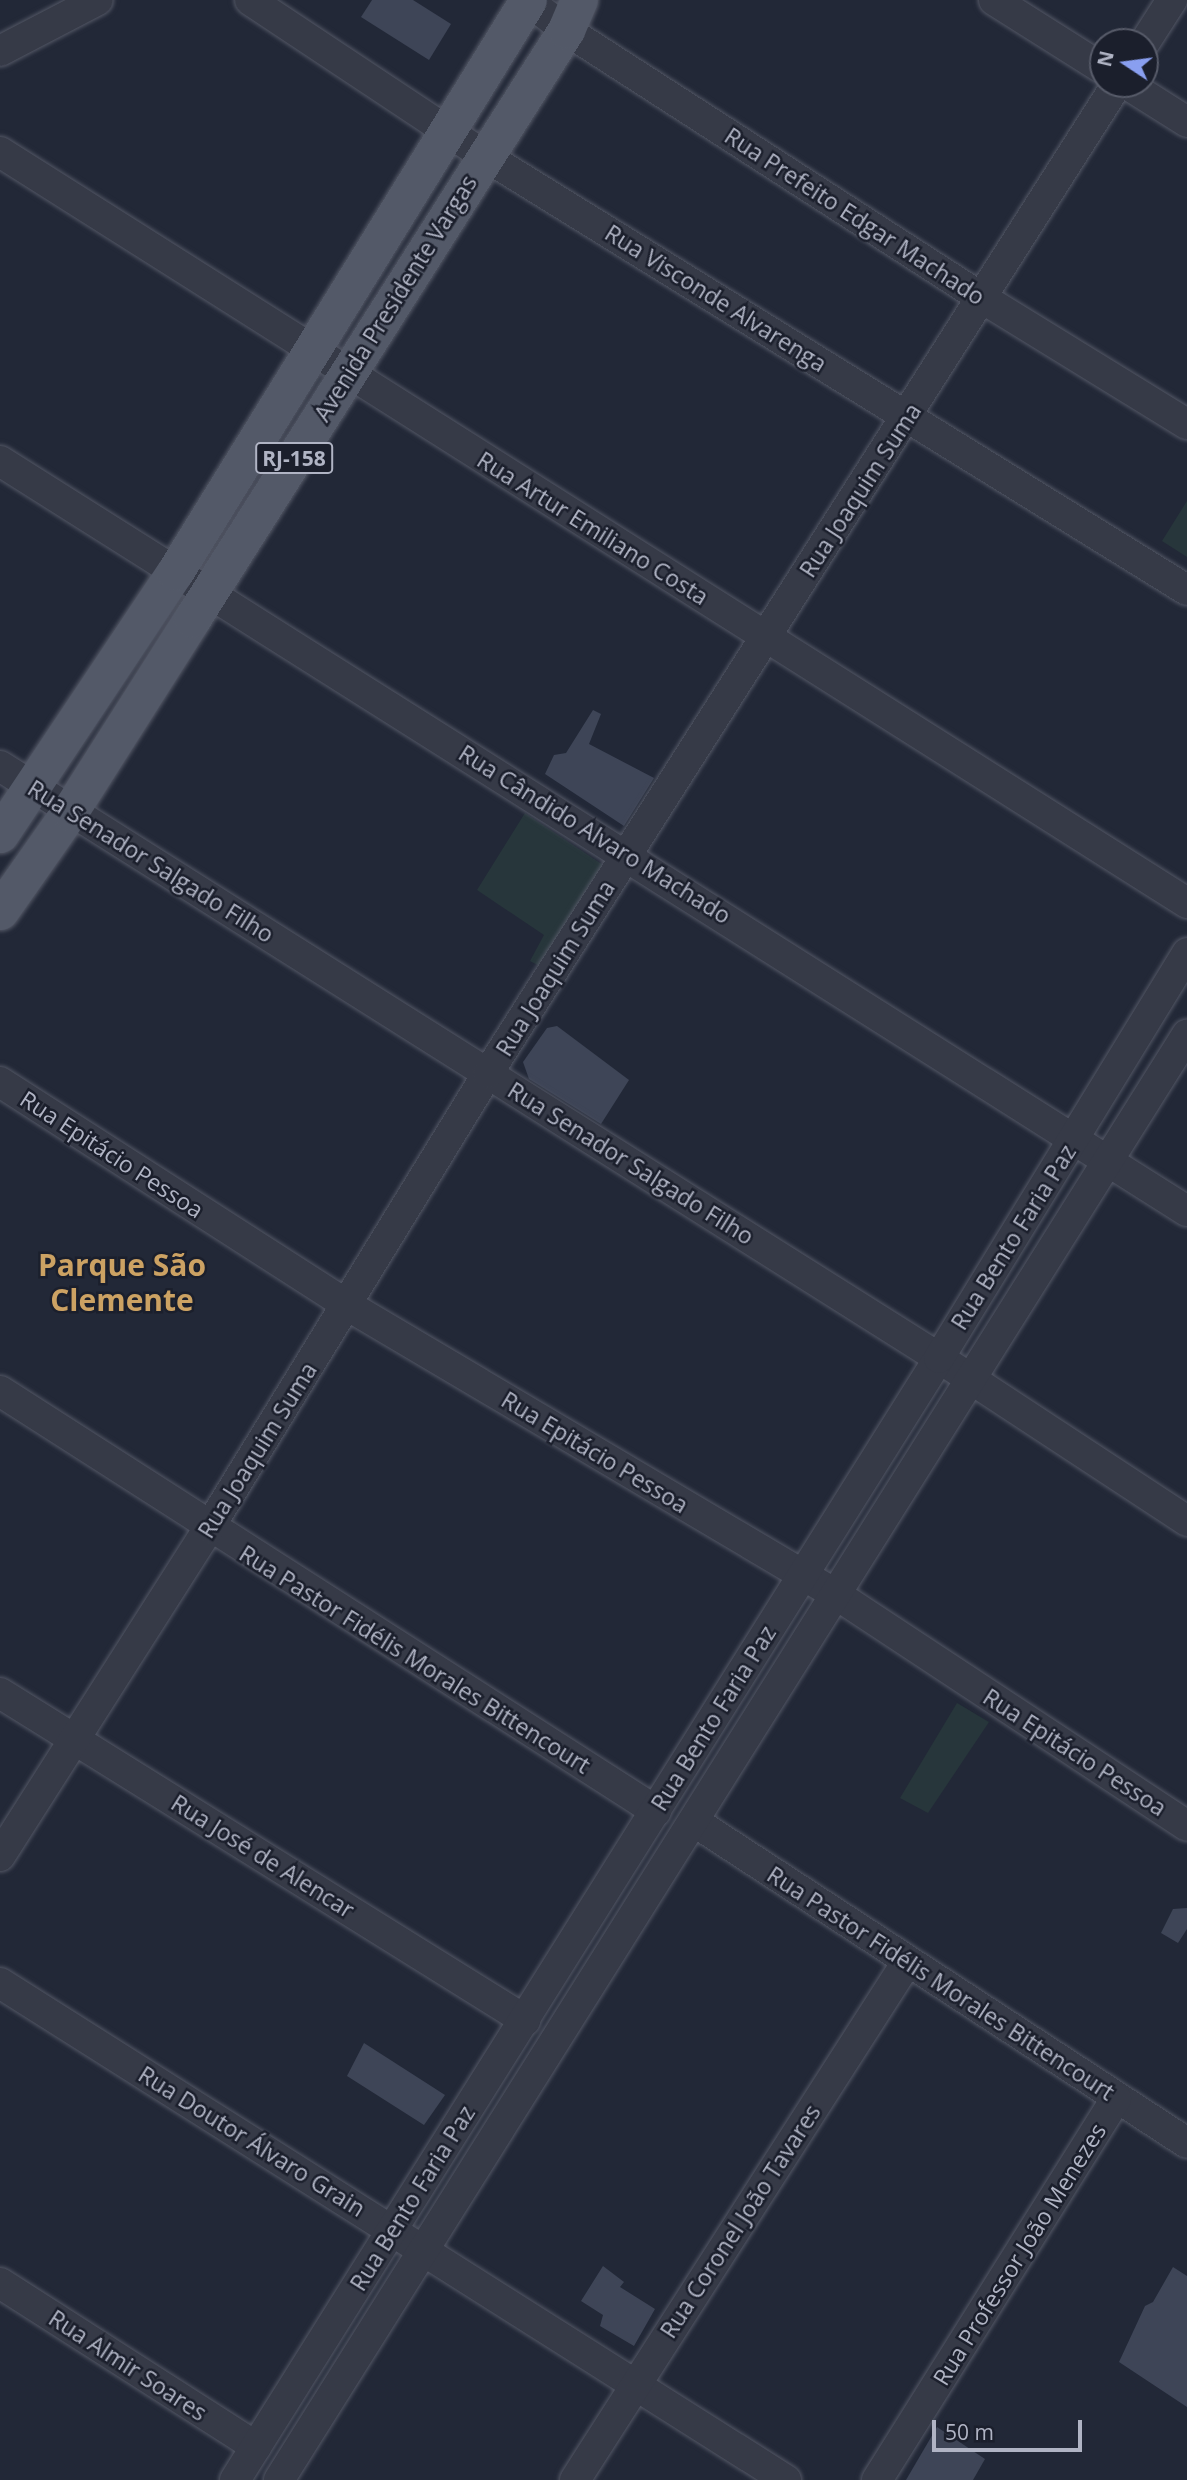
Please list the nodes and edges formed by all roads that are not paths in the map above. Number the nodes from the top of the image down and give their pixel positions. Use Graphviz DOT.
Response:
graph roads {
  1 [pos="98,0"];
  2 [pos="250,0"];
  3 [pos="527,0"];
  4 [pos="994,0"];
  5 [pos="1172,0"];
  6 [pos="573,15"];
  7 [pos="1153,28"];
  8 [pos="0,51"];
  9 [pos="1089,60"];
  10 [pos="1108,98"];
  11 [pos="1149,98"];
  12 [pos="1187,122"];
  13 [pos="448,132"];
  14 [pos="0,152"];
  15 [pos="485,156"];
  16 [pos="982,298"];
  17 [pos="313,352"];
  18 [pos="347,372"];
  19 [pos="908,416"];
  20 [pos="1187,424"];
  21 [pos="0,461"];
  22 [pos="175,572"];
  23 [pos="1187,590"];
  24 [pos="209,593"];
  25 [pos="766,638"];
  26 [pos="0,766"];
  27 [pos="33,786"];
  28 [pos="70,811"];
  29 [pos="0,834"];
  30 [pos="627,854"];
  31 [pos="1187,903"];
  32 [pos="0,911"];
  33 [pos="1187,953"];
  34 [pos="1187,1035"];
  35 [pos="488,1073"];
  36 [pos="0,1082"];
  37 [pos="1073,1139"];
  38 [pos="1110,1163"];
  39 [pos="1187,1211"];
  40 [pos="346,1305"];
  41 [pos="939,1358"];
  42 [pos="970,1382"];
  43 [pos="0,1391"];
  44 [pos="1187,1521"];
  45 [pos="209,1528"];
  46 [pos="801,1573"];
  47 [pos="837,1595"];
  48 [pos="0,1693"];
  49 [pos="76,1740"];
  50 [pos="656,1811"];
  51 [pos="695,1822"];
  52 [pos="1187,1826"];
  53 [pos="0,1856"];
  54 [pos="906,1962"];
  55 [pos="0,1983"];
  56 [pos="525,2020"];
  57 [pos="1116,2099"];
  58 [pos="1187,2143"];
  59 [pos="392,2228"];
  60 [pos="422,2247"];
  61 [pos="0,2283"];
  62 [pos="635,2385"];
  63 [pos="256,2447"];
  64 [pos="235,2480"];
  65 [pos="279,2480"];
  66 [pos="575,2480"];
  67 [pos="786,2480"];
  68 [pos="877,2480"];
  1 -- 8 [label="street"];
  2 -- 13 [label="street, Rua Visconde Alvarenga"];
  3 -- 6 [label="street, Rua Prefeito Edgar Machado"];
  3 -- 13 [label="main road, Avenida Presidente Vargas / RJ-158"];
  4 -- 9 [label="street"];
  5 -- 7 [label="street"];
  6 -- 15 [label="main road, Avenida Presidente Vargas / RJ-158"];
  6 -- 16 [label="street, Rua Prefeito Edgar Machado"];
  10 -- 16 [label="street, Rua Joaquim Suma"];
  11 -- 12 [label="street"];
  13 -- 15 [label="street, Rua Visconde Alvarenga"];
  13 -- 17 [label="main road, Avenida Presidente Vargas / RJ-158"];
  14 -- 17 [label="street, Rua Artur Emiliano Costa"];
  15 -- 18 [label="main road, Avenida Presidente Vargas / RJ-158"];
  15 -- 19 [label="street, Rua Visconde Alvarenga"];
  16 -- 19 [label="street, Rua Joaquim Suma"];
  16 -- 20 [label="street, Rua Prefeito Edgar Machado"];
  17 -- 18 [label="street, Rua Artur Emiliano Costa"];
  17 -- 22 [label="main road, Avenida Presidente Vargas / RJ-158"];
  18 -- 24 [label="main road, Avenida Presidente Vargas / RJ-158"];
  18 -- 25 [label="street, Rua Artur Emiliano Costa"];
  19 -- 23 [label="street, Rua Visconde Alvarenga"];
  19 -- 25 [label="street, Rua Joaquim Suma"];
  21 -- 22 [label="street, Rua Cândido Alvaro Machado"];
  22 -- 24 [label="street, Rua Cândido Alvaro Machado"];
  22 -- 27 [label="main road, Avenida Presidente Vargas / RJ-158"];
  24 -- 28 [label="main road, Avenida Presidente Vargas / RJ-158"];
  24 -- 30 [label="street, Rua Cândido Alvaro Machado"];
  25 -- 30 [label="street, Rua Joaquim Suma"];
  25 -- 31 [label="street, Rua Artur Emiliano Costa"];
  26 -- 27 [label="street, Rua Senador Salgado Filho"];
  27 -- 28 [label="street, Rua Senador Salgado Filho"];
  27 -- 29 [label="main road, Avenida Presidente Vargas / RJ-158"];
  28 -- 32 [label="main road, Avenida Presidente Vargas / RJ-158"];
  28 -- 35 [label="street, Rua Senador Salgado Filho"];
  30 -- 35 [label="street, Rua Joaquim Suma"];
  30 -- 37 [label="street, Rua Cândido Alvaro Machado"];
  33 -- 37 [label="street, Rua Bento Faria Paz"];
  34 -- 38 [label="street, Rua Bento Faria Paz"];
  35 -- 40 [label="street, Rua Joaquim Suma"];
  35 -- 41 [label="street, Rua Senador Salgado Filho"];
  36 -- 40 [label="street, Rua Epitácio Pessoa"];
  37 -- 38 [label="street, Rua Cândido Alvaro Machado"];
  37 -- 41 [label="street, Rua Bento Faria Paz"];
  38 -- 39 [label="street, Rua Cândido Alvaro Machado"];
  38 -- 42 [label="street, Rua Bento Faria Paz"];
  40 -- 45 [label="street, Rua Joaquim Suma"];
  40 -- 46 [label="street, Rua Epitácio Pessoa"];
  41 -- 42 [label="street, Rua Senador Salgado Filho"];
  41 -- 46 [label="street, Rua Bento Faria Paz"];
  42 -- 44 [label="street, Rua Senador Salgado Filho"];
  42 -- 47 [label="street, Rua Bento Faria Paz"];
  43 -- 45 [label="street, Rua Pastor Fidélis Morales Bittencourt"];
  45 -- 49 [label="street, Rua Joaquim Suma"];
  45 -- 50 [label="street, Rua Pastor Fidélis Morales Bittencourt"];
  46 -- 47 [label="street, Rua Epitácio Pessoa"];
  46 -- 50 [label="street, Rua Bento Faria Paz"];
  47 -- 51 [label="street, Rua Bento Faria Paz"];
  47 -- 52 [label="street, Rua Epitácio Pessoa"];
  48 -- 49 [label="street, Rua José de Alencar"];
  49 -- 53 [label="street, Rua Joaquim Suma"];
  49 -- 56 [label="street, Rua José de Alencar"];
  50 -- 56 [label="street, Rua Bento Faria Paz"];
  51 -- 54 [label="street, Rua Pastor Fidélis Morales Bittencourt"];
  51 -- 60 [label="street, Rua Bento Faria Paz"];
  54 -- 57 [label="street, Rua Pastor Fidélis Morales Bittencourt"];
  54 -- 62 [label="street, Rua Coronel João Tavares"];
  55 -- 59 [label="street, Rua Doutor Álvaro Grain"];
  56 -- 59 [label="street, Rua Bento Faria Paz"];
  57 -- 58 [label="street, Rua Pastor Fidélis Morales Bittencourt"];
  57 -- 68 [label="street, Rua Professor João Menezes"];
  59 -- 60 [label="street, Rua Doutor Álvaro Grain"];
  59 -- 63 [label="street, Rua Bento Faria Paz"];
  60 -- 62 [label="street, Rua Doutor Álvaro Grain"];
  60 -- 65 [label="street, Rua Bento Faria Paz"];
  61 -- 63 [label="street, Rua Almir Soares"];
  62 -- 66 [label="street, Rua Coronel João Tavares"];
  62 -- 67 [label="street, Rua Doutor Álvaro Grain"];
  63 -- 64 [label="street, Rua Bento Faria Paz"];
}
